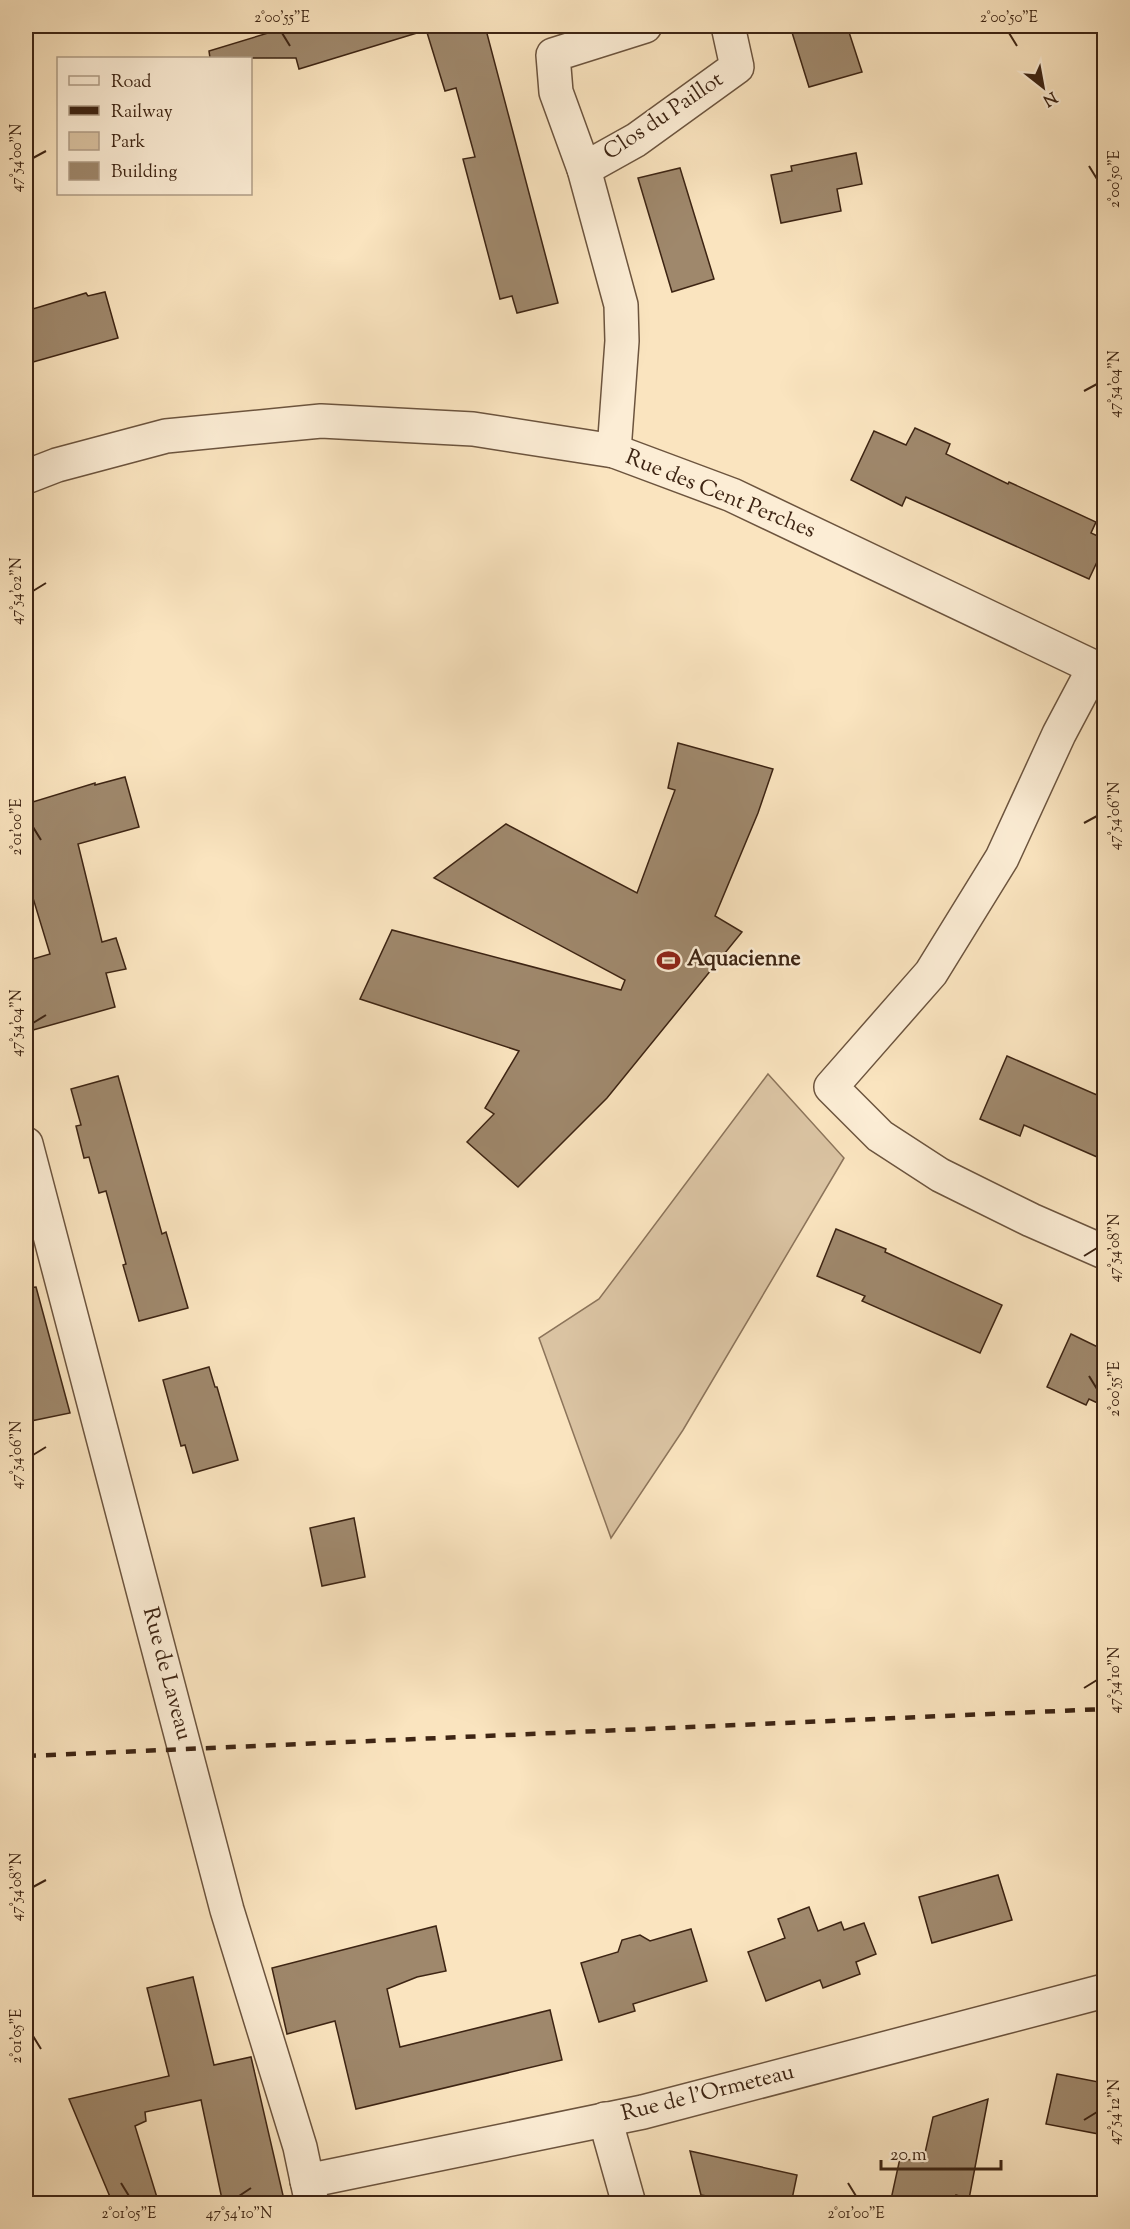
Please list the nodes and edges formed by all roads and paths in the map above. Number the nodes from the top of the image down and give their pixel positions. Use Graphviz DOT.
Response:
graph roads {
  1 [pos="645,26"];
  2 [pos="728,26"];
  3 [pos="584,169"];
  4 [pos="614,451"];
  5 [pos="26,477"];
  6 [pos="1099,670"];
  7 [pos="26,1144"];
  8 [pos="1104,1252"];
  9 [pos="1104,1991"];
  10 [pos="605,2119"];
  11 [pos="309,2192"];
  12 [pos="629,2204"];
  1 -- 3 [label="street, Clos du Paillot"];
  2 -- 3 [label="street, Clos du Paillot"];
  3 -- 4 [label="street, Clos du Paillot"];
  4 -- 5 [label="street, Rue des Cent Perches"];
  4 -- 6 [label="street, Rue des Cent Perches"];
  6 -- 8 [label="street"];
  7 -- 11 [label="street, Rue de Laveau"];
  9 -- 10 [label="street, Rue de l'Ormeteau"];
  10 -- 11 [label="street, Rue de l'Ormeteau"];
  10 -- 12 [label="street"];
}
